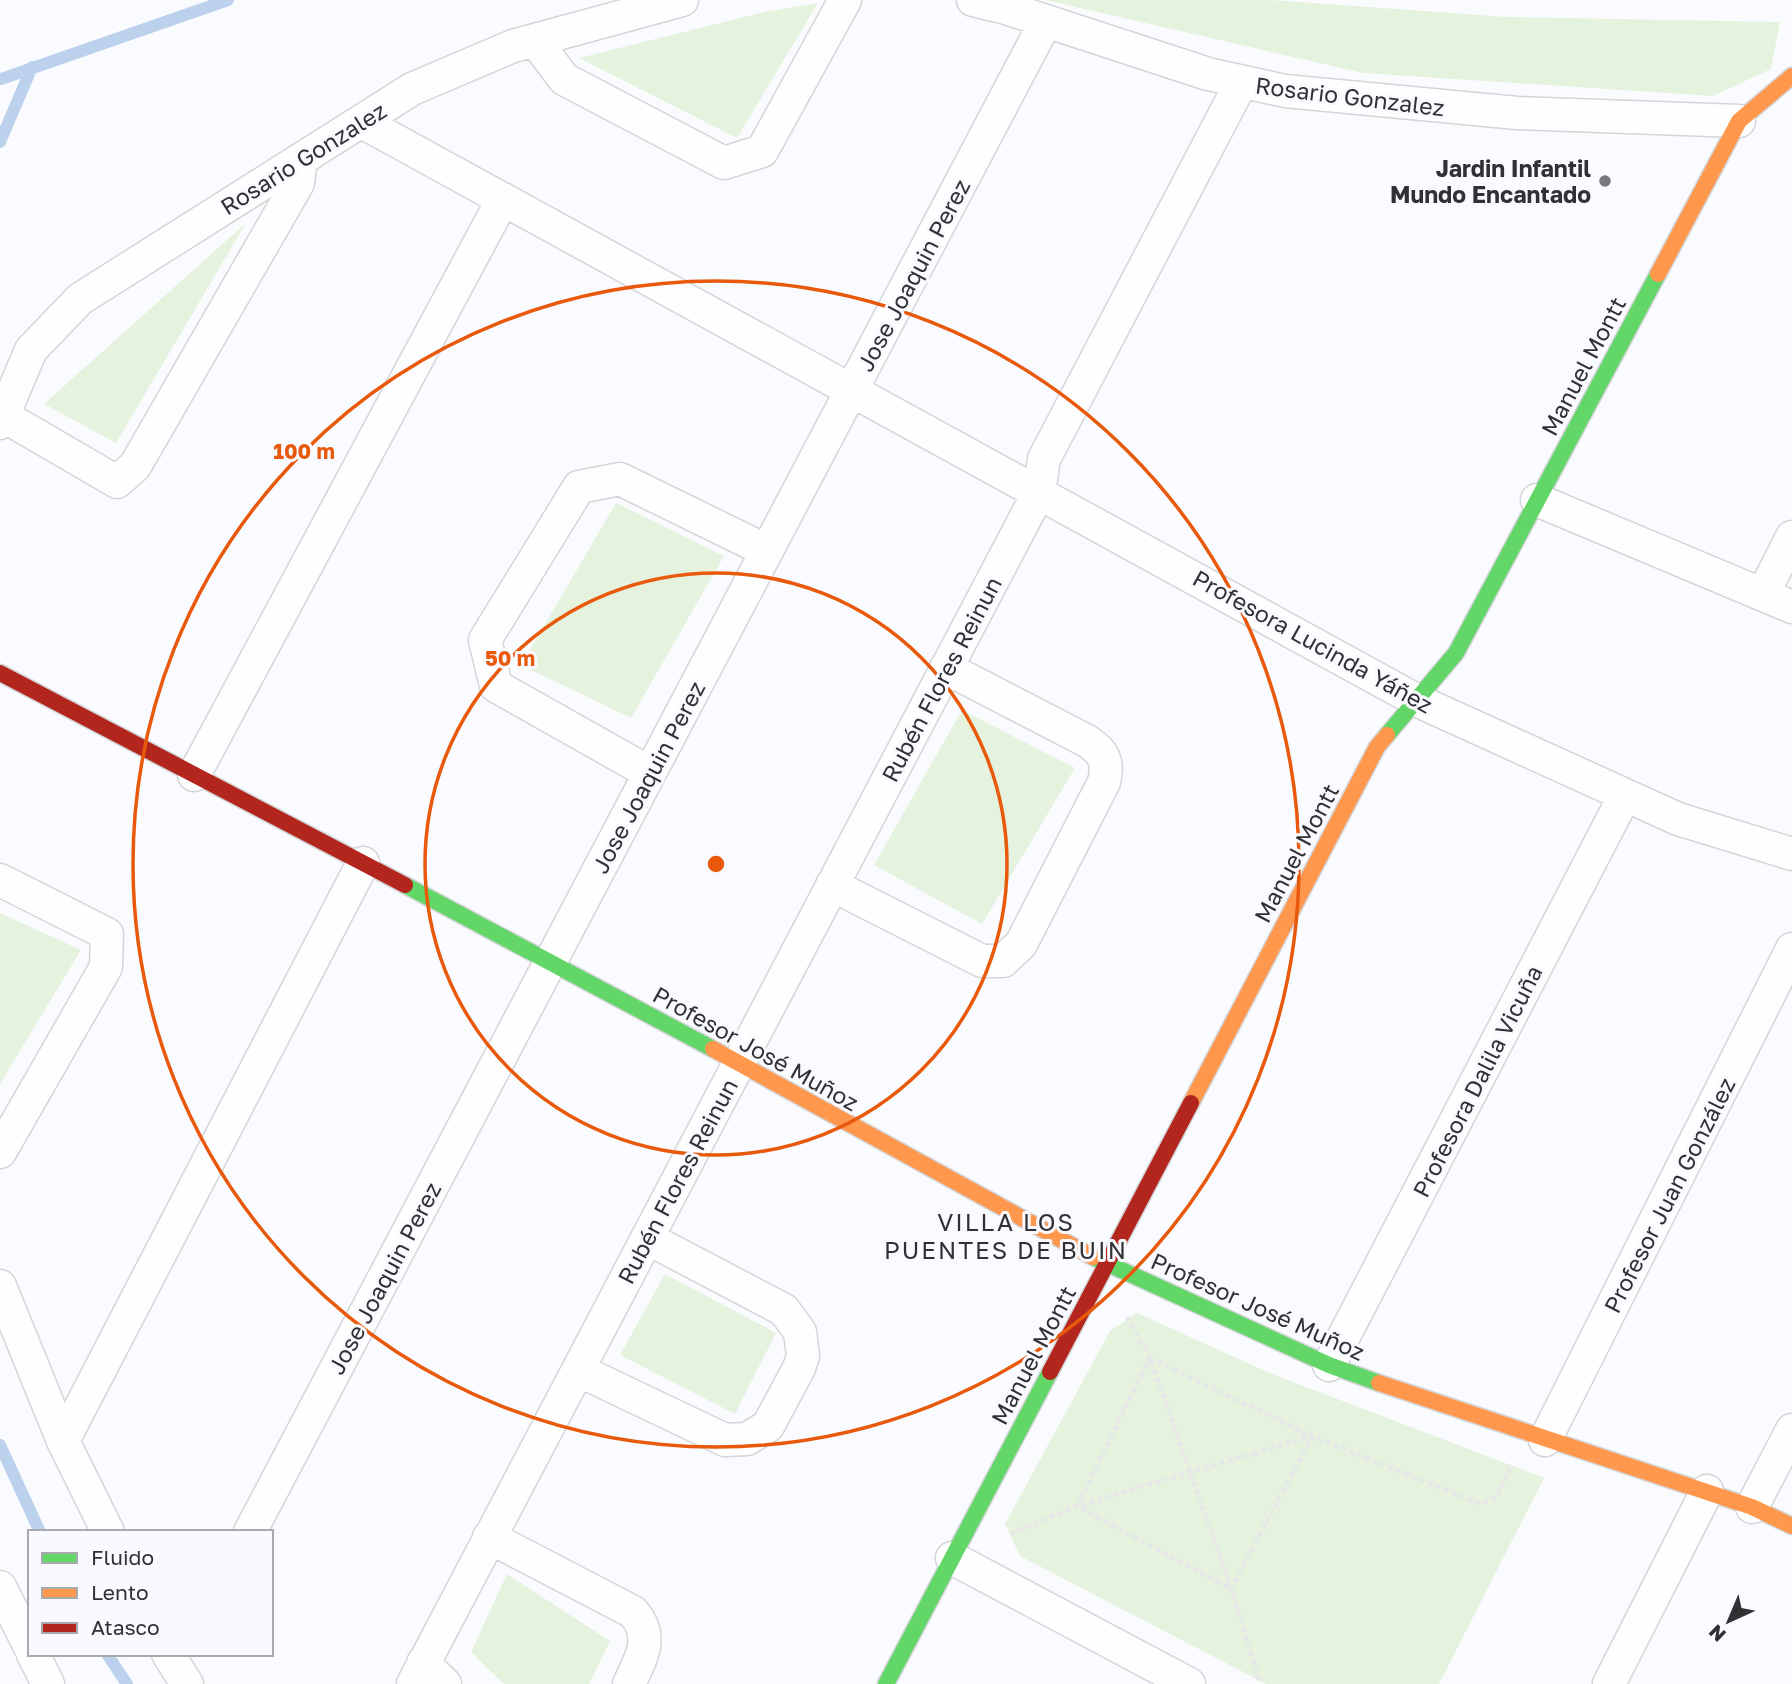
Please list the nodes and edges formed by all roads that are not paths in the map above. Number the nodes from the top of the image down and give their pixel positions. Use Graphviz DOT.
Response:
graph roads {
  1 [pos="682,0"];
  2 [pos="845,0"];
  3 [pos="973,0"];
  4 [pos="1046,21"];
  5 [pos="535,40"];
  6 [pos="1791,79"];
  7 [pos="1241,83"];
  8 [pos="1739,121"];
  9 [pos="362,122"];
  10 [pos="301,160"];
  11 [pos="503,199"];
  12 [pos="853,388"];
  13 [pos="1,419"];
  14 [pos="1039,492"];
  15 [pos="1537,500"];
  16 [pos="1792,537"];
  17 [pos="767,551"];
  18 [pos="1763,594"];
  19 [pos="1792,607"];
  20 [pos="946,668"];
  21 [pos="0,673"];
  22 [pos="1416,699"];
  23 [pos="650,773"];
  24 [pos="194,775"];
  25 [pos="1624,797"];
  26 [pos="1792,854"];
  27 [pos="363,863"];
  28 [pos="0,880"];
  29 [pos="832,886"];
  30 [pos="1792,949"];
  31 [pos="551,961"];
  32 [pos="738,1063"];
  33 [pos="0,1152"];
  34 [pos="647,1238"];
  35 [pos="1107,1264"];
  36 [pos="0,1286"];
  37 [pos="1329,1365"];
  38 [pos="578,1370"];
  39 [pos="1792,1430"];
  40 [pos="1535,1437"];
  41 [pos="63,1441"];
  42 [pos="1707,1491"];
  43 [pos="1752,1507"];
  44 [pos="1792,1526"];
  45 [pos="107,1530"];
  46 [pos="251,1530"];
  47 [pos="489,1537"];
  48 [pos="952,1558"];
  49 [pos="0,1587"];
  50 [pos="28,1643"];
  51 [pos="34,1656"];
  52 [pos="427,1677"];
  53 [pos="48,1684"];
  54 [pos="629,1684"];
  55 [pos="886,1684"];
  56 [pos="1189,1684"];
  57 [pos="1609,1684"];
  1 -- 5 [label="street, Rosario Gonzalez"];
  2 -- 5 [label="street"];
  3 -- 4 [label="street, Rosario Gonzalez"];
  4 -- 7 [label="street, Rosario Gonzalez"];
  4 -- 12 [label="street, Jose Joaquin Perez"];
  5 -- 9 [label="street, Rosario Gonzalez"];
  6 -- 8 [label="street, Manuel Montt"];
  7 -- 8 [label="street, Rosario Gonzalez"];
  7 -- 14 [label="street, Rubén Flores Reinun"];
  8 -- 15 [label="street, Manuel Montt"];
  9 -- 10 [label="street, Rosario Gonzalez"];
  9 -- 11 [label="street, Profesora Lucinda Yáñez"];
  10 -- 13 [label="street, Rosario Gonzalez"];
  10 -- 13 [label="street"];
  11 -- 12 [label="street, Profesora Lucinda Yáñez"];
  11 -- 24 [label="street"];
  12 -- 14 [label="street, Profesora Lucinda Yáñez"];
  12 -- 17 [label="street, Jose Joaquin Perez"];
  14 -- 20 [label="street, Rubén Flores Reinun"];
  14 -- 22 [label="street, Profesora Lucinda Yáñez"];
  15 -- 18 [label="street"];
  15 -- 22 [label="street, Manuel Montt"];
  16 -- 18 [label="street"];
  17 -- 23 [label="street, Jose Joaquin Perez"];
  17 -- 23 [label="street"];
  18 -- 19 [label="street"];
  20 -- 29 [label="street, Rubén Flores Reinun"];
  20 -- 29 [label="street"];
  21 -- 24 [label="street, Profesor José Muñoz"];
  22 -- 25 [label="street, Profesora Lucinda Yáñez"];
  22 -- 35 [label="street, Manuel Montt"];
  23 -- 31 [label="street, Jose Joaquin Perez"];
  24 -- 27 [label="street, Profesor José Muñoz"];
  25 -- 26 [label="street, Profesora Lucinda Yáñez"];
  25 -- 37 [label="street, Profesora Dalila Vicuña"];
  27 -- 31 [label="street, Profesor José Muñoz"];
  27 -- 41 [label="street"];
  28 -- 33 [label="street"];
  29 -- 32 [label="street, Rubén Flores Reinun"];
  30 -- 40 [label="street, Profesor Juan González"];
  31 -- 32 [label="street, Profesor José Muñoz"];
  31 -- 46 [label="street, Jose Joaquin Perez"];
  32 -- 34 [label="street, Rubén Flores Reinun"];
  32 -- 35 [label="street, Profesor José Muñoz"];
  34 -- 38 [label="street, Rubén Flores Reinun"];
  34 -- 38 [label="street"];
  35 -- 37 [label="street, Profesor José Muñoz"];
  35 -- 48 [label="street, Manuel Montt"];
  36 -- 41 [label="street"];
  37 -- 40 [label="street, Profesor José Muñoz"];
  38 -- 47 [label="street, Rubén Flores Reinun"];
  39 -- 43 [label="street"];
  40 -- 42 [label="street, Profesor José Muñoz"];
  41 -- 45 [label="street"];
  42 -- 43 [label="street, Profesor José Muñoz"];
  42 -- 57 [label="street"];
  43 -- 44 [label="street, Profesor José Muñoz"];
  47 -- 52 [label="street, Rubén Flores Reinun"];
  47 -- 54 [label="street"];
  48 -- 55 [label="street, Manuel Montt"];
  48 -- 56 [label="street"];
  49 -- 50 [label="street"];
  51 -- 53 [label="street"];
}
